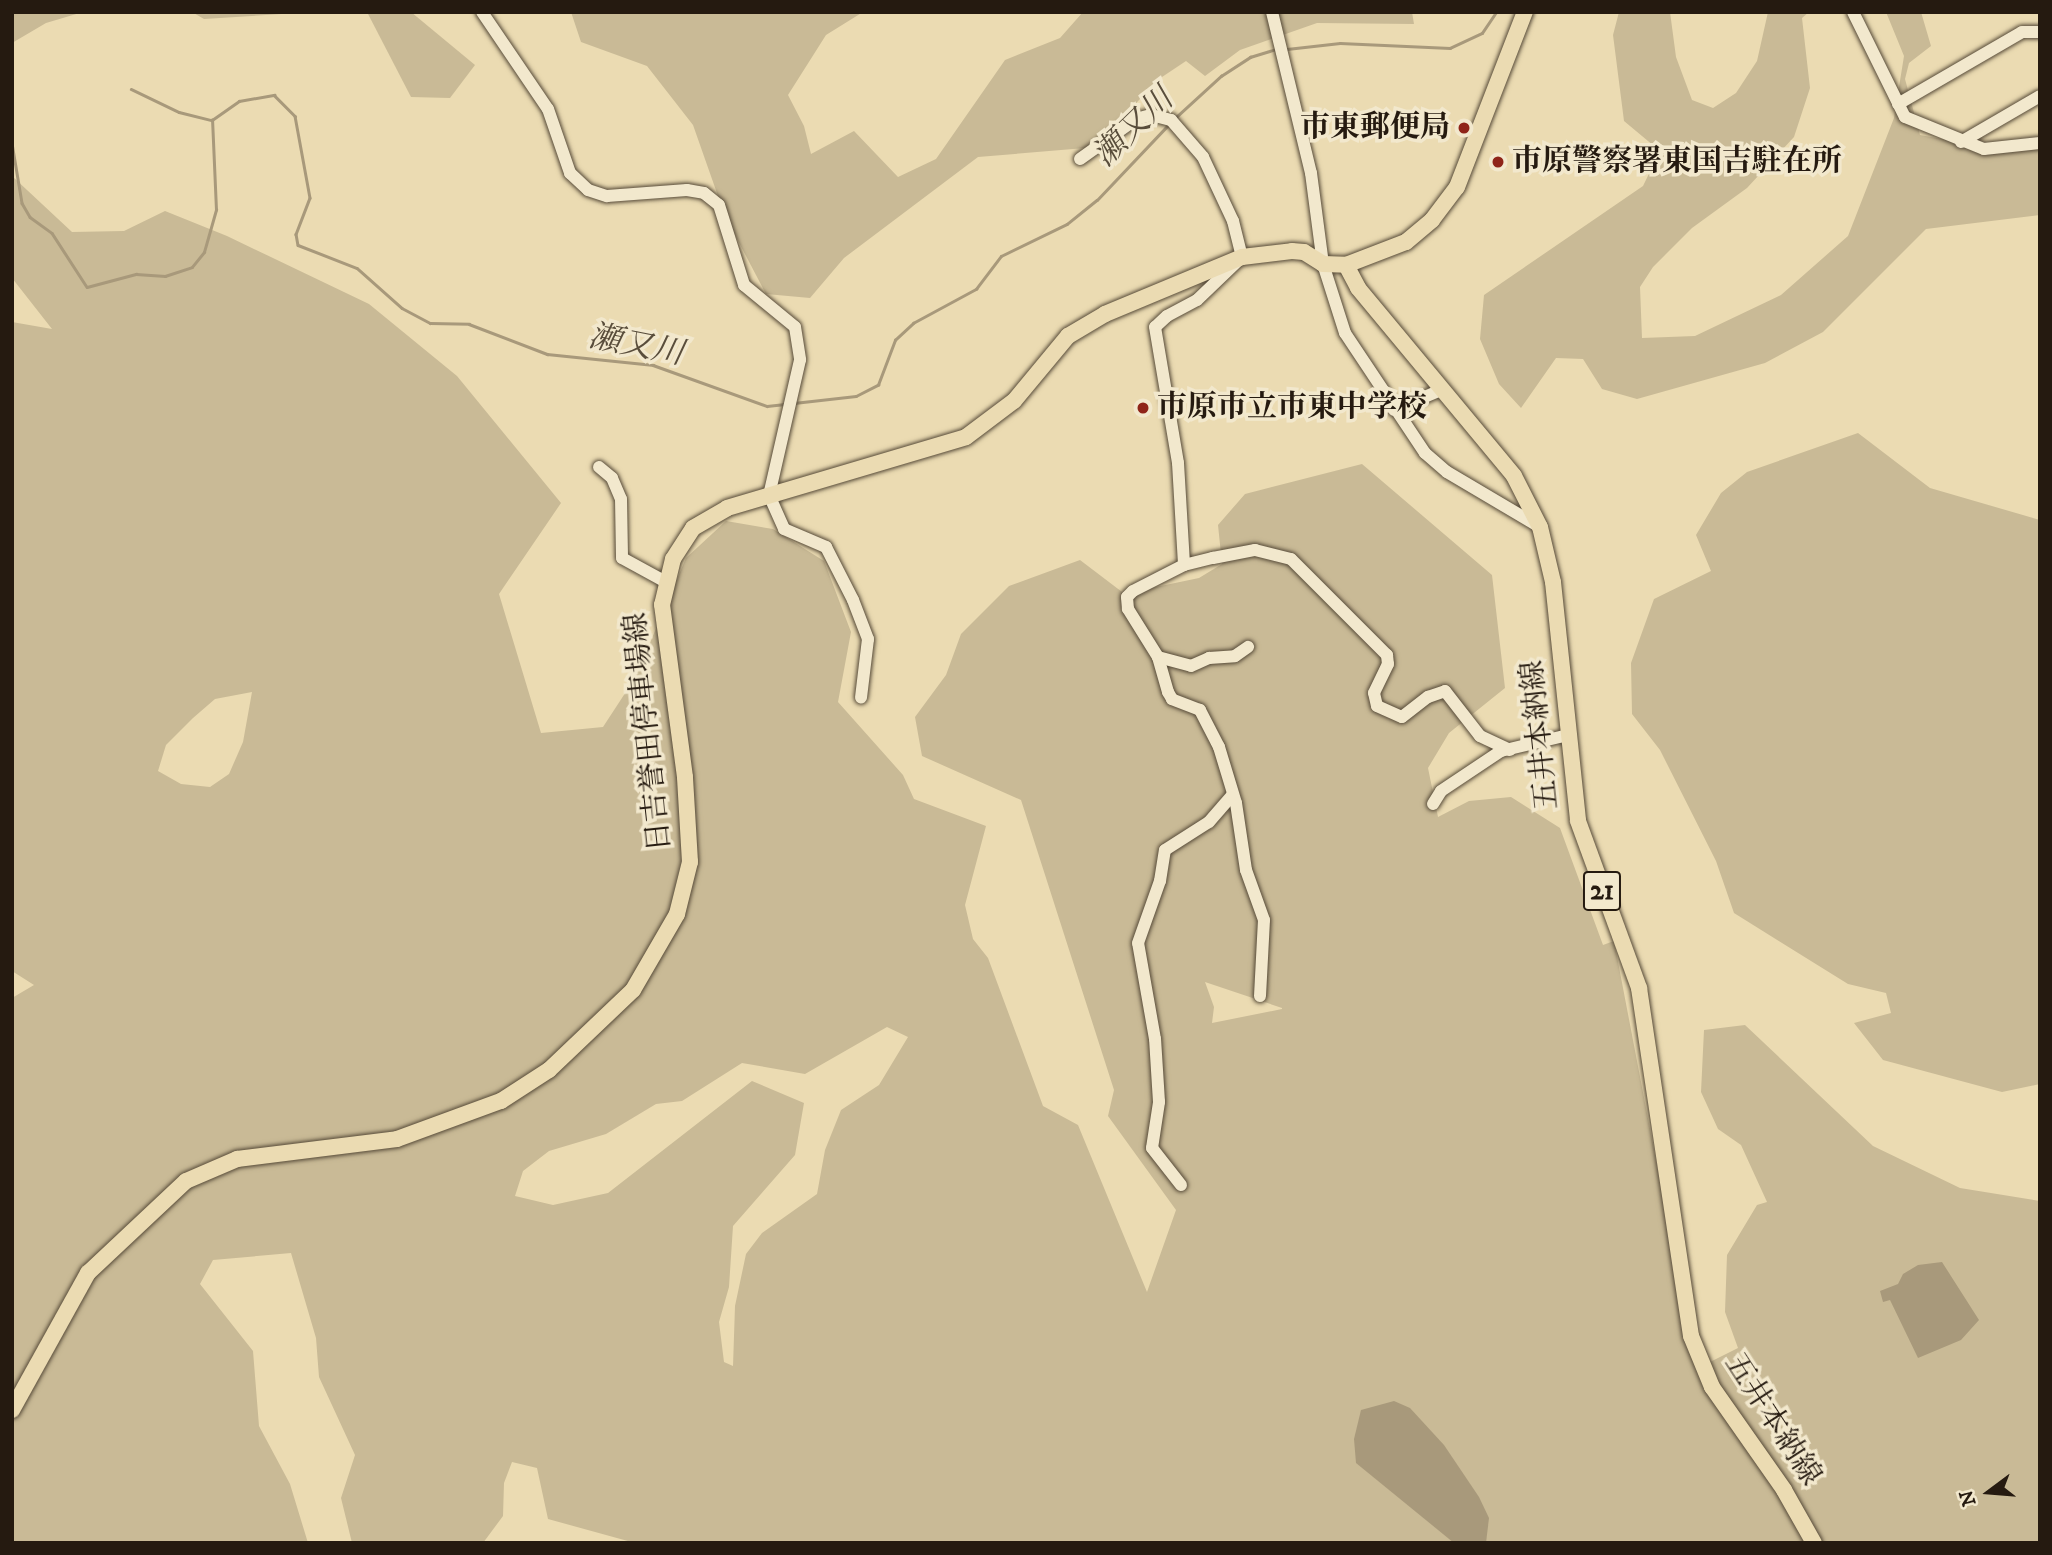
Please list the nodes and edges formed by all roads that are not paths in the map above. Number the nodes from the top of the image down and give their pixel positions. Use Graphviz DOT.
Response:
graph roads {
  1 [pos="482,12"];
  2 [pos="1272,12"];
  3 [pos="1525,12"];
  4 [pos="1853,12"];
  5 [pos="2040,32"];
  6 [pos="2040,96"];
  7 [pos="1898,104"];
  8 [pos="1961,142"];
  9 [pos="2040,143"];
  10 [pos="1080,159"];
  11 [pos="1242,257"];
  12 [pos="1323,264"];
  13 [pos="1346,265"];
  14 [pos="1441,390"];
  15 [pos="1394,411"];
  16 [pos="598,467"];
  17 [pos="769,495"];
  18 [pos="1540,527"];
  19 [pos="1184,565"];
  20 [pos="666,582"];
  21 [pos="1248,648"];
  22 [pos="1158,657"];
  23 [pos="861,698"];
  24 [pos="1567,735"];
  25 [pos="1510,750"];
  26 [pos="1232,796"];
  27 [pos="1433,804"];
  28 [pos="1260,996"];
  29 [pos="1181,1185"];
  30 [pos="12,1410"];
  31 [pos="1814,1543"];
  1 -- 17 [label="street"];
  2 -- 12 [label="street"];
  3 -- 13 [label="main road"];
  4 -- 7 [label="street"];
  5 -- 7 [label="street"];
  6 -- 8 [label="street"];
  7 -- 8 [label="street"];
  8 -- 9 [label="street"];
  10 -- 11 [label="street"];
  11 -- 12 [label="main road, 日吉誉田停車場線"];
  11 -- 17 [label="main road, 日吉誉田停車場線"];
  11 -- 19 [label="street"];
  12 -- 13 [label="main road, 日吉誉田停車場線"];
  12 -- 15 [label="street"];
  13 -- 14 [label="main road, 五井本納線 / 21"];
  14 -- 15 [label="street"];
  14 -- 18 [label="main road, 五井本納線 / 21"];
  15 -- 18 [label="street"];
  16 -- 20 [label="street"];
  17 -- 20 [label="main road, 日吉誉田停車場線"];
  17 -- 23 [label="street"];
  18 -- 24 [label="main road, 五井本納線 / 21"];
  19 -- 22 [label="street"];
  19 -- 25 [label="street"];
  20 -- 30 [label="main road, 日吉誉田停車場線"];
  21 -- 22 [label="street"];
  22 -- 26 [label="street"];
  24 -- 25 [label="street"];
  24 -- 31 [label="main road, 五井本納線 / 21"];
  25 -- 27 [label="street"];
  26 -- 28 [label="street"];
  26 -- 29 [label="street"];
}
